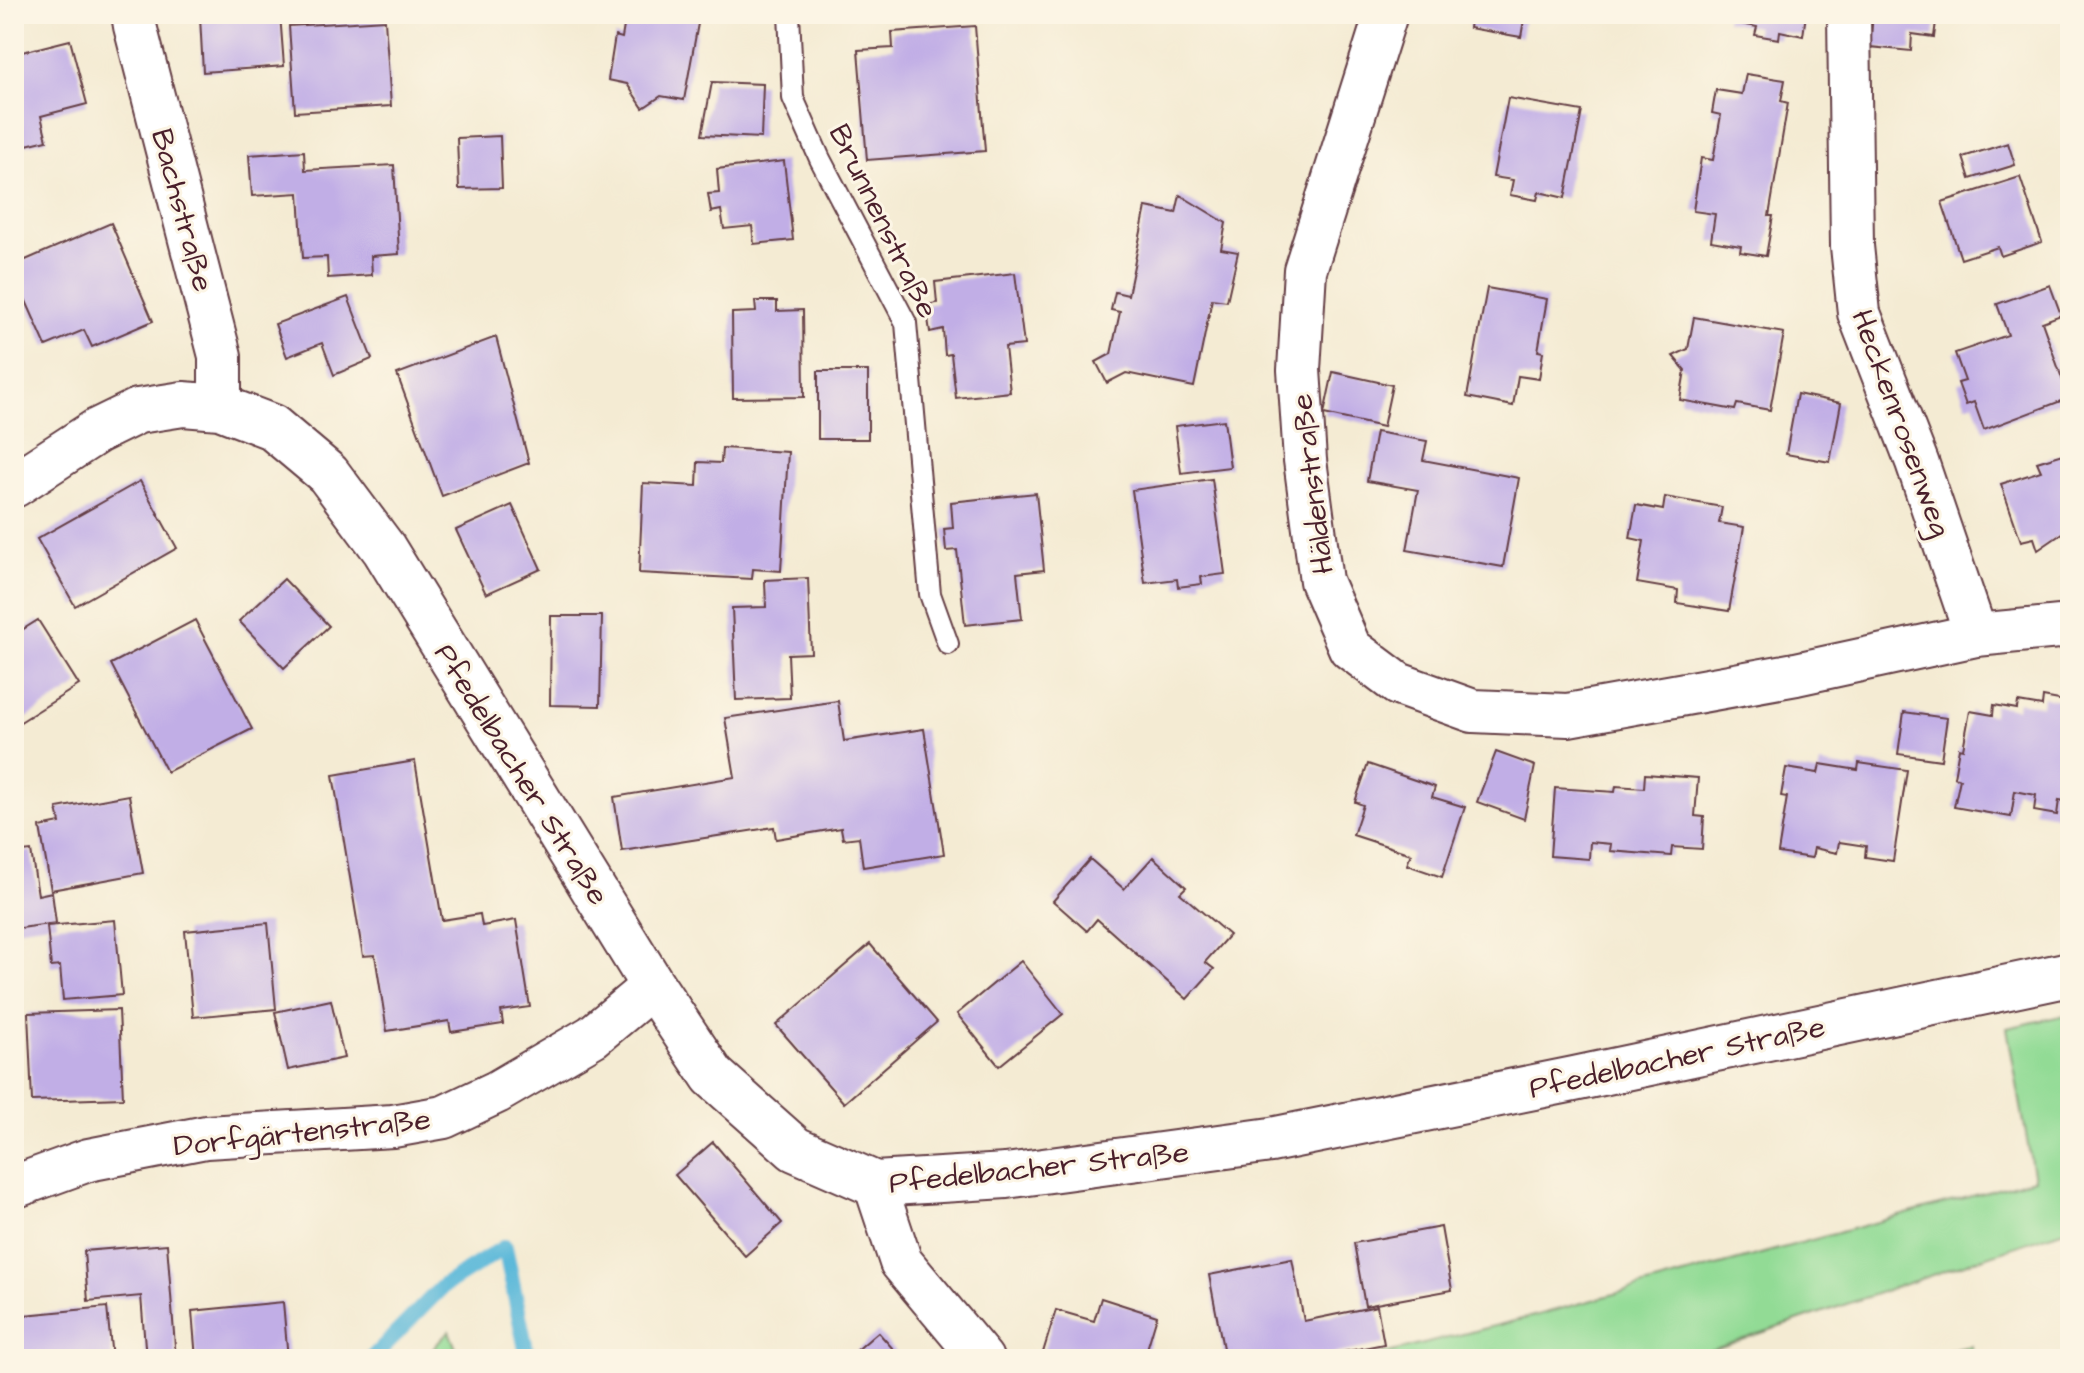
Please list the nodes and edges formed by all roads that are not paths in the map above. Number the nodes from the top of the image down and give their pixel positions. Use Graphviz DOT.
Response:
graph roads {
  1 [pos="133,14"];
  2 [pos="789,14"];
  3 [pos="1386,14"];
  4 [pos="1849,14"];
  5 [pos="220,407"];
  6 [pos="14,485"];
  7 [pos="2070,626"];
  8 [pos="1976,635"];
  9 [pos="948,644"];
  10 [pos="2070,974"];
  11 [pos="653,986"];
  12 [pos="875,1184"];
  13 [pos="14,1187"];
  14 [pos="982,1359"];
  1 -- 5 [label="street, Bachstraße"];
  2 -- 9 [label="lane, Brunnenstraße"];
  3 -- 8 [label="street, Häldenstraße"];
  4 -- 8 [label="street, Heckenrosenweg"];
  5 -- 6 [label="street, Pfedelbacher Straße"];
  5 -- 11 [label="street, Pfedelbacher Straße"];
  7 -- 8 [label="street, Häldenstraße"];
  10 -- 12 [label="street, Pfedelbacher Straße"];
  11 -- 12 [label="street, Pfedelbacher Straße"];
  11 -- 13 [label="street, Dorfgärtenstraße"];
  12 -- 14 [label="street"];
}
